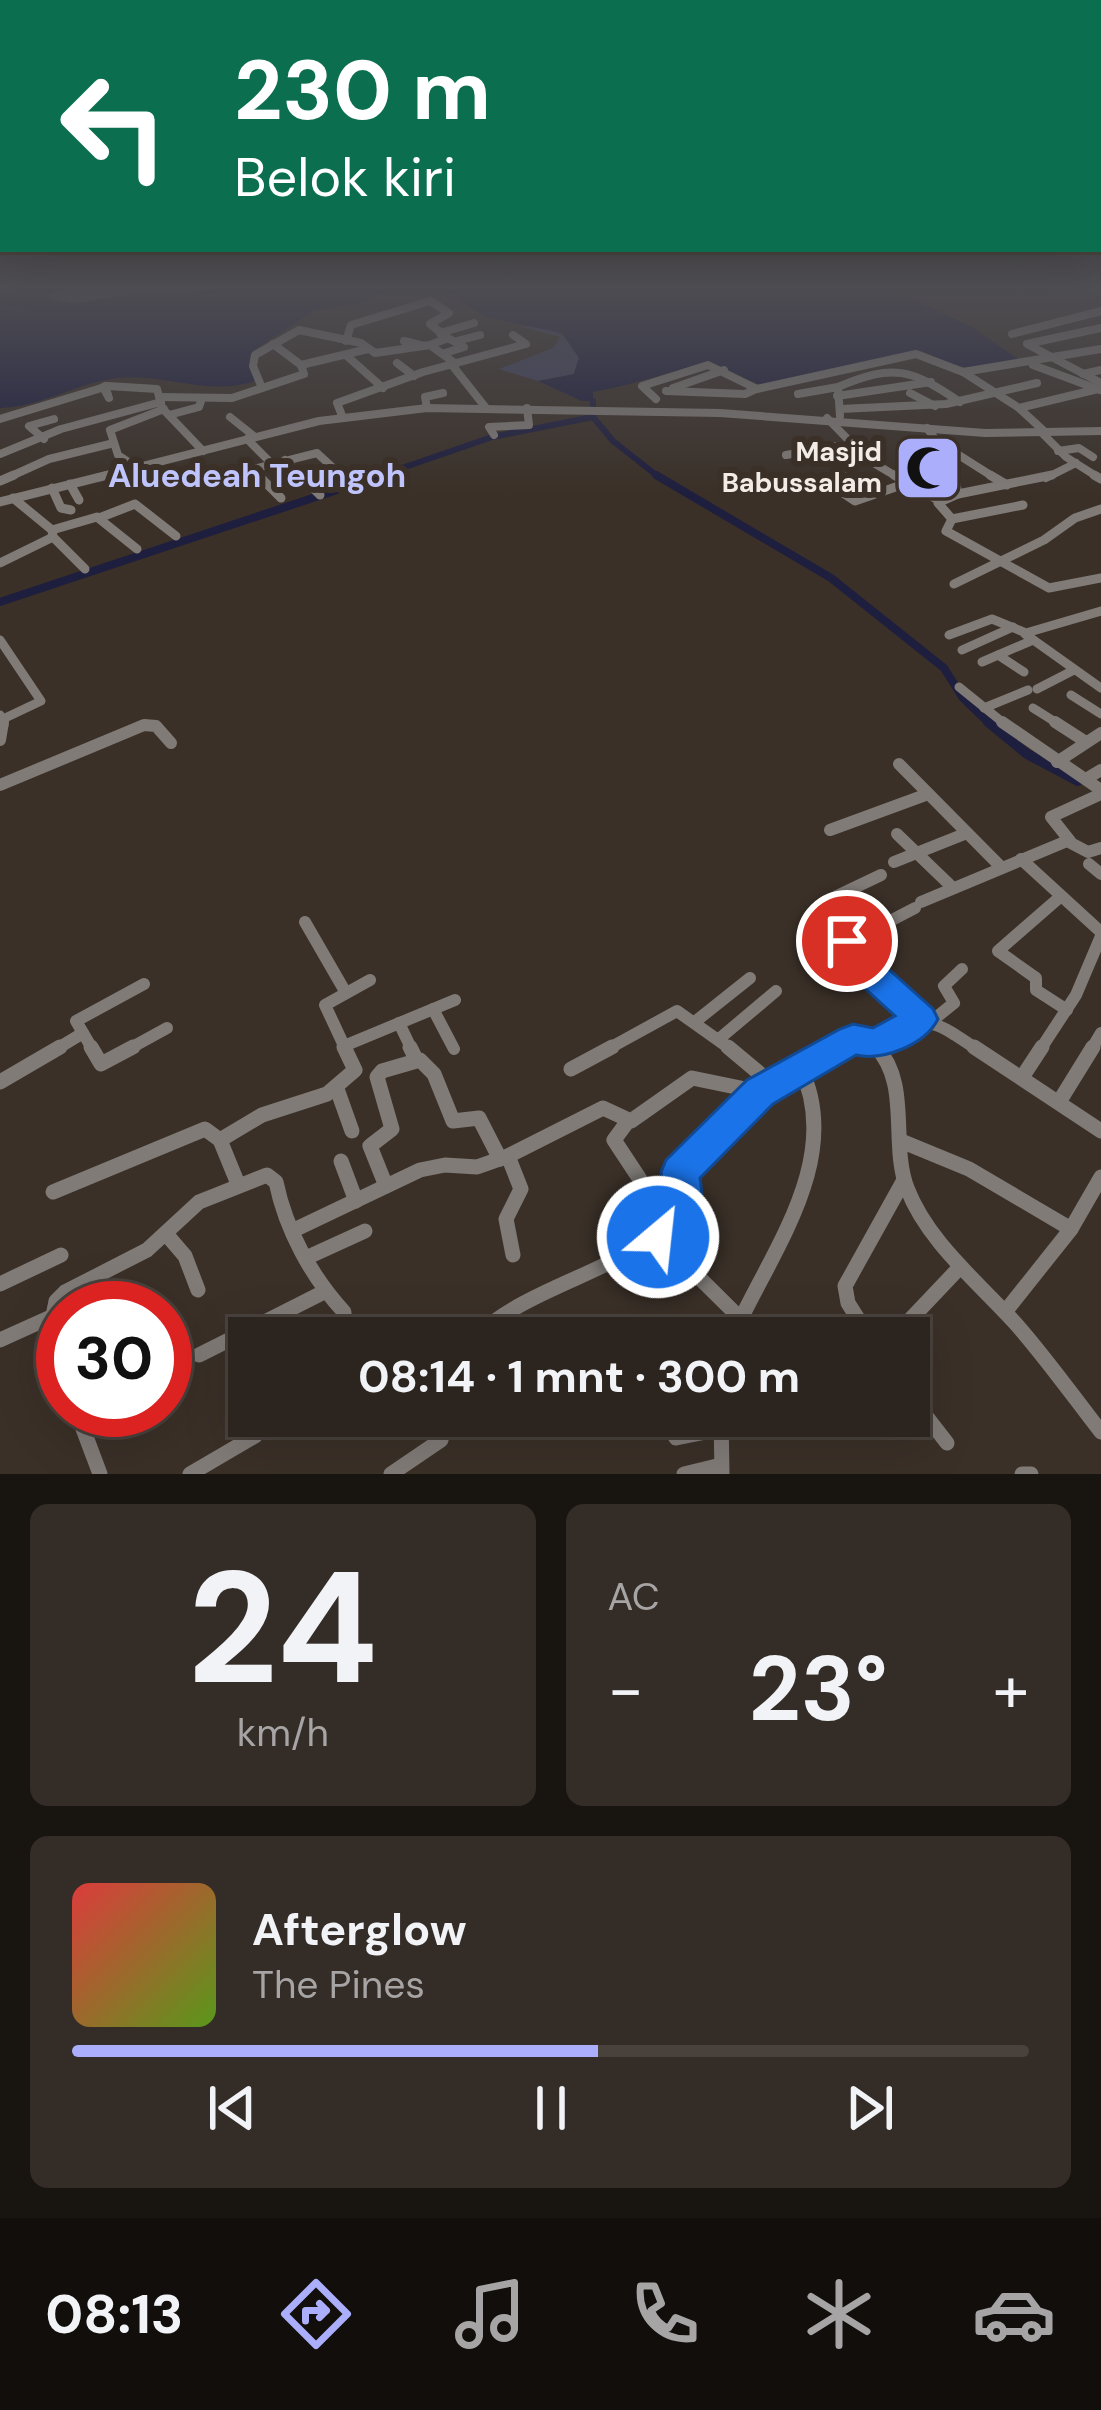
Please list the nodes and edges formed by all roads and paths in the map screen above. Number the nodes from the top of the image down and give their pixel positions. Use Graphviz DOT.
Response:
graph roads {
  1 [pos="257,356"];
  2 [pos="290,356"];
  3 [pos="346,356"];
  4 [pos="447,356"];
  5 [pos="484,356"];
  6 [pos="910,356"];
  7 [pos="922,356"];
  8 [pos="1047,356"];
  9 [pos="1068,356"];
  10 [pos="1053,359"];
  11 [pos="397,363"];
  12 [pos="301,364"];
  13 [pos="454,364"];
  14 [pos="1031,364"];
  15 [pos="1003,367"];
  16 [pos="725,370"];
  17 [pos="950,370"];
  18 [pos="1101,370"];
  19 [pos="963,372"];
  20 [pos="920,373"];
  21 [pos="1083,374"];
  22 [pos="414,376"];
  23 [pos="931,382"];
  24 [pos="262,388"];
  25 [pos="383,388"];
  26 [pos="757,388"];
  27 [pos="1100,388"];
  28 [pos="666,391"];
  29 [pos="838,391"];
  30 [pos="443,393"];
  31 [pos="718,393"];
  32 [pos="910,393"];
  33 [pos="79,394"];
  34 [pos="798,394"];
  35 [pos="992,394"];
  36 [pos="656,399"];
  37 [pos="201,400"];
  38 [pos="960,402"];
  39 [pos="163,406"];
  40 [pos="935,406"];
  41 [pos="428,408"];
  42 [pos="486,408"];
  43 [pos="527,408"];
  44 [pos="1019,408"];
  45 [pos="655,410"];
  46 [pos="720,412"];
  47 [pos="840,414"];
  48 [pos="230,417"];
  49 [pos="343,418"];
  50 [pos="827,418"];
  51 [pos="0,419"];
  52 [pos="54,419"];
  53 [pos="89,422"];
  54 [pos="927,428"];
  55 [pos="1043,432"];
  56 [pos="1098,433"];
  57 [pos="494,435"];
  58 [pos="251,438"];
  59 [pos="44,439"];
  60 [pos="114,443"];
  61 [pos="849,444"];
  62 [pos="946,447"];
  63 [pos="203,451"];
  64 [pos="1058,451"];
  65 [pos="0,454"];
  66 [pos="786,455"];
  67 [pos="1093,457"];
  68 [pos="285,460"];
  69 [pos="271,464"];
  70 [pos="1076,464"];
  71 [pos="136,467"];
  72 [pos="344,478"];
  73 [pos="1101,480"];
  74 [pos="0,481"];
  75 [pos="910,482"];
  76 [pos="70,484"];
  77 [pos="1007,485"];
  78 [pos="1087,486"];
  79 [pos="52,488"];
  80 [pos="874,494"];
  81 [pos="958,494"];
  82 [pos="320,495"];
  83 [pos="5,499"];
  84 [pos="281,499"];
  85 [pos="79,500"];
  86 [pos="940,501"];
  87 [pos="1023,505"];
  88 [pos="1101,509"];
  89 [pos="71,510"];
  90 [pos="99,518"];
  91 [pos="952,519"];
  92 [pos="52,532"];
  93 [pos="176,536"];
  94 [pos="137,548"];
  95 [pos="998,562"];
  96 [pos="0,563"];
  97 [pos="85,569"];
  98 [pos="1101,578"];
  99 [pos="954,584"];
  100 [pos="1101,611"];
  101 [pos="1023,634"];
  102 [pos="949,635"];
  103 [pos="0,640"];
  104 [pos="962,650"];
  105 [pos="998,655"];
  106 [pos="982,662"];
  107 [pos="1074,670"];
  108 [pos="1024,671"];
  109 [pos="959,686"];
  110 [pos="1101,688"];
  111 [pos="1071,695"];
  112 [pos="1033,708"];
  113 [pos="985,709"];
  114 [pos="1101,714"];
  115 [pos="2,717"];
  116 [pos="1101,733"];
  117 [pos="0,740"];
  118 [pos="1087,742"];
  119 [pos="171,743"];
  120 [pos="1058,762"];
  121 [pos="899,764"];
  122 [pos="1101,770"];
  123 [pos="1086,779"];
  124 [pos="0,784"];
  125 [pos="1101,792"];
  126 [pos="928,794"];
  127 [pos="830,830"];
  128 [pos="967,833"];
  129 [pos="898,834"];
  130 [pos="1070,841"];
  131 [pos="1101,848"];
  132 [pos="916,853"];
  133 [pos="1022,860"];
  134 [pos="894,862"];
  135 [pos="1089,864"];
  136 [pos="1001,868"];
  137 [pos="1101,874"];
  138 [pos="881,875"];
  139 [pos="952,887"];
  140 [pos="1060,897"];
  141 [pos="305,922"];
  142 [pos="866,931"];
  143 [pos="1101,934"];
  144 [pos="962,969"];
  145 [pos="750,979"];
  146 [pos="370,980"];
  147 [pos="144,984"];
  148 [pos="776,991"];
  149 [pos="346,993"];
  150 [pos="455,1000"];
  151 [pos="433,1009"];
  152 [pos="1067,1010"];
  153 [pos="927,1020"];
  154 [pos="696,1021"];
  155 [pos="399,1023"];
  156 [pos="167,1028"];
  157 [pos="83,1033"];
  158 [pos="1101,1033"];
  159 [pos="719,1039"];
  160 [pos="876,1044"];
  161 [pos="344,1046"];
  162 [pos="454,1049"];
  163 [pos="414,1055"];
  164 [pos="800,1067"];
  165 [pos="571,1069"];
  166 [pos="1023,1076"];
  167 [pos="0,1082"];
  168 [pos="765,1088"];
  169 [pos="337,1089"];
  170 [pos="1060,1102"];
  171 [pos="628,1121"];
  172 [pos="352,1131"];
  173 [pos="1101,1131"];
  174 [pos="220,1140"];
  175 [pos="901,1141"];
  176 [pos="504,1158"];
  177 [pos="341,1161"];
  178 [pos="1101,1177"];
  179 [pos="904,1180"];
  180 [pos="238,1184"];
  181 [pos="386,1186"];
  182 [pos="645,1187"];
  183 [pos="52,1192"];
  184 [pos="356,1201"];
  185 [pos="1072,1229"];
  186 [pos="295,1230"];
  187 [pos="365,1231"];
  188 [pos="166,1235"];
  189 [pos="658,1237"];
  190 [pos="61,1256"];
  191 [pos="513,1256"];
  192 [pos="308,1257"];
  193 [pos="960,1268"];
  194 [pos="84,1281"];
  195 [pos="0,1284"];
  196 [pos="198,1290"];
  197 [pos="326,1291"];
  198 [pos="1005,1312"];
  199 [pos="344,1317"];
  200 [pos="500,1317"];
  201 [pos="739,1317"];
  202 [pos="741,1317"];
  203 [pos="857,1317"];
  204 [pos="913,1317"];
  205 [pos="36,1324"];
  206 [pos="0,1340"];
  207 [pos="199,1355"];
  208 [pos="930,1421"];
  209 [pos="1101,1432"];
  210 [pos="86,1437"];
  211 [pos="253,1437"];
  212 [pos="442,1437"];
  213 [pos="721,1437"];
  214 [pos="947,1443"];
  215 [pos="722,1469"];
  216 [pos="404,1471"];
  217 [pos="100,1474"];
  218 [pos="190,1474"];
  219 [pos="684,1474"];
  1 -- 24 [label="street"];
  2 -- 12 [label="street"];
  3 -- 12 [label="street"];
  3 -- 25 [label="street"];
  4 -- 13 [label="street"];
  5 -- 13 [label="street"];
  6 -- 26 [label="street"];
  7 -- 17 [label="street"];
  8 -- 10 [label="street"];
  9 -- 10 [label="street"];
  10 -- 14 [label="street"];
  10 -- 21 [label="street"];
  11 -- 22 [label="street"];
  12 -- 24 [label="street"];
  13 -- 22 [label="street"];
  13 -- 42 [label="street"];
  14 -- 15 [label="street"];
  14 -- 27 [label="street"];
  15 -- 19 [label="street"];
  15 -- 35 [label="street"];
  16 -- 26 [label="street"];
  16 -- 28 [label="street"];
  16 -- 36 [label="street"];
  17 -- 19 [label="street"];
  17 -- 20 [label="street"];
  18 -- 21 [label="street"];
  19 -- 35 [label="street"];
  20 -- 23 [label="street"];
  20 -- 29 [label="street"];
  21 -- 27 [label="street"];
  22 -- 25 [label="street"];
  23 -- 29 [label="street"];
  23 -- 38 [label="street"];
  24 -- 37 [label="street"];
  25 -- 49 [label="street"];
  26 -- 31 [label="street"];
  27 -- 44 [label="street"];
  28 -- 31 [label="street"];
  28 -- 36 [label="street"];
  29 -- 34 [label="street"];
  29 -- 47 [label="street"];
  30 -- 41 [label="street"];
  31 -- 46 [label="street"];
  32 -- 40 [label="street"];
  33 -- 39 [label="street"];
  33 -- 51 [label="street"];
  33 -- 53 [label="street"];
  35 -- 38 [label="street"];
  35 -- 44 [label="street"];
  36 -- 45 [label="street"];
  37 -- 39 [label="street"];
  37 -- 39 [label="street"];
  38 -- 40 [label="street"];
  39 -- 53 [label="street"];
  39 -- 60 [label="street"];
  39 -- 63 [label="street"];
  40 -- 47 [label="street"];
  41 -- 42 [label="street"];
  41 -- 49 [label="street"];
  42 -- 43 [label="street"];
  43 -- 45 [label="street"];
  43 -- 57 [label="street"];
  44 -- 55 [label="street"];
  45 -- 46 [label="street"];
  46 -- 50 [label="street"];
  47 -- 50 [label="street"];
  47 -- 54 [label="street"];
  48 -- 58 [label="street"];
  49 -- 58 [label="street"];
  50 -- 61 [label="street"];
  52 -- 59 [label="street"];
  53 -- 59 [label="street"];
  54 -- 55 [label="street"];
  54 -- 62 [label="street"];
  55 -- 56 [label="street"];
  55 -- 64 [label="street"];
  58 -- 63 [label="street"];
  58 -- 69 [label="street"];
  59 -- 65 [label="street"];
  60 -- 71 [label="street"];
  60 -- 74 [label="street"];
  61 -- 66 [label="street"];
  61 -- 75 [label="street"];
  62 -- 77 [label="street"];
  62 -- 81 [label="street"];
  63 -- 71 [label="street"];
  64 -- 67 [label="street"];
  64 -- 70 [label="street"];
  68 -- 69 [label="street"];
  68 -- 72 [label="street"];
  68 -- 82 [label="street"];
  69 -- 84 [label="street"];
  70 -- 73 [label="street"];
  70 -- 77 [label="street"];
  71 -- 76 [label="street"];
  73 -- 78 [label="street"];
  75 -- 80 [label="street"];
  75 -- 86 [label="street"];
  76 -- 79 [label="street"];
  76 -- 85 [label="street"];
  77 -- 81 [label="street"];
  79 -- 83 [label="street"];
  79 -- 89 [label="street"];
  80 -- 80 [label="street"];
  81 -- 86 [label="street"];
  83 -- 92 [label="street"];
  86 -- 91 [label="street"];
  87 -- 91 [label="street"];
  88 -- 95 [label="street"];
  90 -- 92 [label="street"];
  90 -- 93 [label="street"];
  90 -- 94 [label="street"];
  91 -- 95 [label="street"];
  92 -- 96 [label="street"];
  92 -- 97 [label="street"];
  95 -- 98 [label="street"];
  95 -- 99 [label="street"];
  100 -- 101 [label="street"];
  101 -- 102 [label="street"];
  101 -- 104 [label="street"];
  101 -- 105 [label="street"];
  101 -- 107 [label="street"];
  103 -- 115 [label="street"];
  105 -- 106 [label="street"];
  105 -- 108 [label="street"];
  107 -- 110 [label="street"];
  107 -- 113 [label="street"];
  109 -- 113 [label="street"];
  111 -- 114 [label="street"];
  112 -- 118 [label="street"];
  113 -- 120 [label="street"];
  115 -- 117 [label="street"];
  116 -- 118 [label="street"];
  118 -- 120 [label="street"];
  119 -- 124 [label="street"];
  120 -- 123 [label="street"];
  121 -- 126 [label="street"];
  122 -- 123 [label="street"];
  123 -- 125 [label="street"];
  125 -- 130 [label="street"];
  126 -- 127 [label="street"];
  126 -- 128 [label="street"];
  128 -- 132 [label="street"];
  128 -- 136 [label="street"];
  129 -- 132 [label="street"];
  130 -- 131 [label="street"];
  130 -- 133 [label="street"];
  132 -- 134 [label="street"];
  132 -- 139 [label="street"];
  133 -- 136 [label="street"];
  133 -- 140 [label="street"];
  135 -- 137 [label="street"];
  136 -- 139 [label="street"];
  138 -- 142 [label="street"];
  139 -- 142 [label="street"];
  140 -- 143 [label="street"];
  140 -- 152 [label="street"];
  141 -- 149 [label="street"];
  142 -- 153 [label="street"];
  143 -- 152 [label="street"];
  144 -- 153 [label="street"];
  145 -- 154 [label="street"];
  146 -- 149 [label="street"];
  147 -- 157 [label="street"];
  148 -- 159 [label="street"];
  149 -- 161 [label="street"];
  150 -- 151 [label="street"];
  151 -- 155 [label="street"];
  151 -- 162 [label="street"];
  152 -- 166 [label="street"];
  153 -- 160 [label="street"];
  153 -- 166 [label="street"];
  154 -- 159 [label="street"];
  154 -- 165 [label="street"];
  155 -- 161 [label="street"];
  155 -- 163 [label="street"];
  156 -- 157 [label="street"];
  157 -- 167 [label="street"];
  158 -- 170 [label="street"];
  159 -- 168 [label="street"];
  160 -- 164 [label="street"];
  160 -- 175 [label="street"];
  161 -- 169 [label="street"];
  164 -- 168 [label="street"];
  164 -- 202 [label="street"];
  166 -- 170 [label="street"];
  168 -- 171 [label="street"];
  168 -- 189 [label="street"];
  169 -- 172 [label="street"];
  169 -- 174 [label="street"];
  170 -- 173 [label="street"];
  171 -- 176 [label="street"];
  171 -- 182 [label="street"];
  174 -- 180 [label="street"];
  174 -- 183 [label="street"];
  175 -- 179 [label="street"];
  175 -- 185 [label="street"];
  176 -- 181 [label="street"];
  176 -- 181 [label="street"];
  176 -- 191 [label="street"];
  177 -- 184 [label="street"];
  178 -- 185 [label="street"];
  179 -- 193 [label="street"];
  179 -- 203 [label="street"];
  180 -- 186 [label="street"];
  180 -- 188 [label="street"];
  181 -- 184 [label="street"];
  184 -- 186 [label="street"];
  185 -- 198 [label="street"];
  186 -- 192 [label="street"];
  187 -- 192 [label="street"];
  188 -- 194 [label="street"];
  188 -- 196 [label="street"];
  189 -- 200 [label="street"];
  189 -- 201 [label="street"];
  190 -- 195 [label="street"];
  192 -- 197 [label="street"];
  193 -- 198 [label="street"];
  193 -- 204 [label="street"];
  197 -- 199 [label="street"];
  197 -- 207 [label="street"];
  198 -- 209 [label="street"];
  205 -- 206 [label="street"];
  208 -- 214 [label="street"];
  210 -- 217 [label="street"];
  211 -- 218 [label="street"];
  212 -- 216 [label="street"];
  213 -- 215 [label="street"];
  215 -- 219 [label="street"];
}
